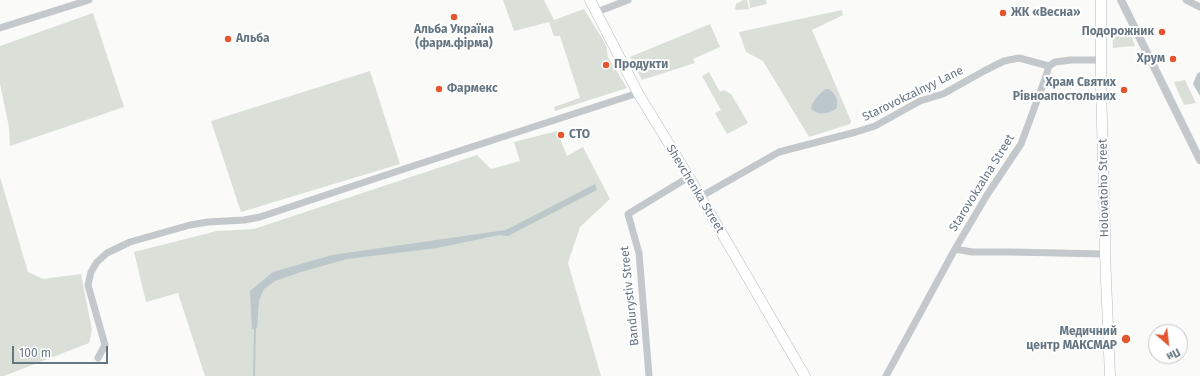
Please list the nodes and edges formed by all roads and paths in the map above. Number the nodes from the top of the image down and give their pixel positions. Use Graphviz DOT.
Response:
graph roads {
  1 [pos="89,0"];
  2 [pos="590,0"];
  3 [pos="628,0"];
  4 [pos="1101,0"];
  5 [pos="1121,0"];
  6 [pos="1186,0"];
  7 [pos="1200,7"];
  8 [pos="597,12"];
  9 [pos="0,28"];
  10 [pos="1102,60"];
  11 [pos="1049,66"];
  12 [pos="638,93"];
  13 [pos="1200,160"];
  14 [pos="689,177"];
  15 [pos="700,197"];
  16 [pos="955,249"];
  17 [pos="1105,254"];
  18 [pos="98,358"];
  19 [pos="649,376"];
  20 [pos="805,376"];
  21 [pos="886,376"];
  22 [pos="1110,376"];
  1 -- 9 [label="street"];
  2 -- 8 [label="main road, Shevchenka Street"];
  3 -- 8 [label="street"];
  4 -- 10 [label="main road, Holovatoho Street"];
  5 -- 13 [label="street"];
  6 -- 7 [label="street"];
  8 -- 12 [label="main road, Shevchenka Street"];
  10 -- 11 [label="street"];
  10 -- 17 [label="main road, Holovatoho Street"];
  11 -- 15 [label="street, Starovokzalnyy Lane"];
  11 -- 16 [label="street, Starovokzalna Street"];
  12 -- 14 [label="main road, Shevchenka Street"];
  12 -- 18 [label="street"];
  14 -- 15 [label="main road, Shevchenka Street"];
  14 -- 19 [label="street, Bandurystiv Street"];
  15 -- 20 [label="main road, Shevchenka Street"];
  16 -- 17 [label="street, Starovokzalna Street"];
  16 -- 21 [label="street, Starovokzalna Street"];
  17 -- 22 [label="main road, Holovatoho Street"];
}
